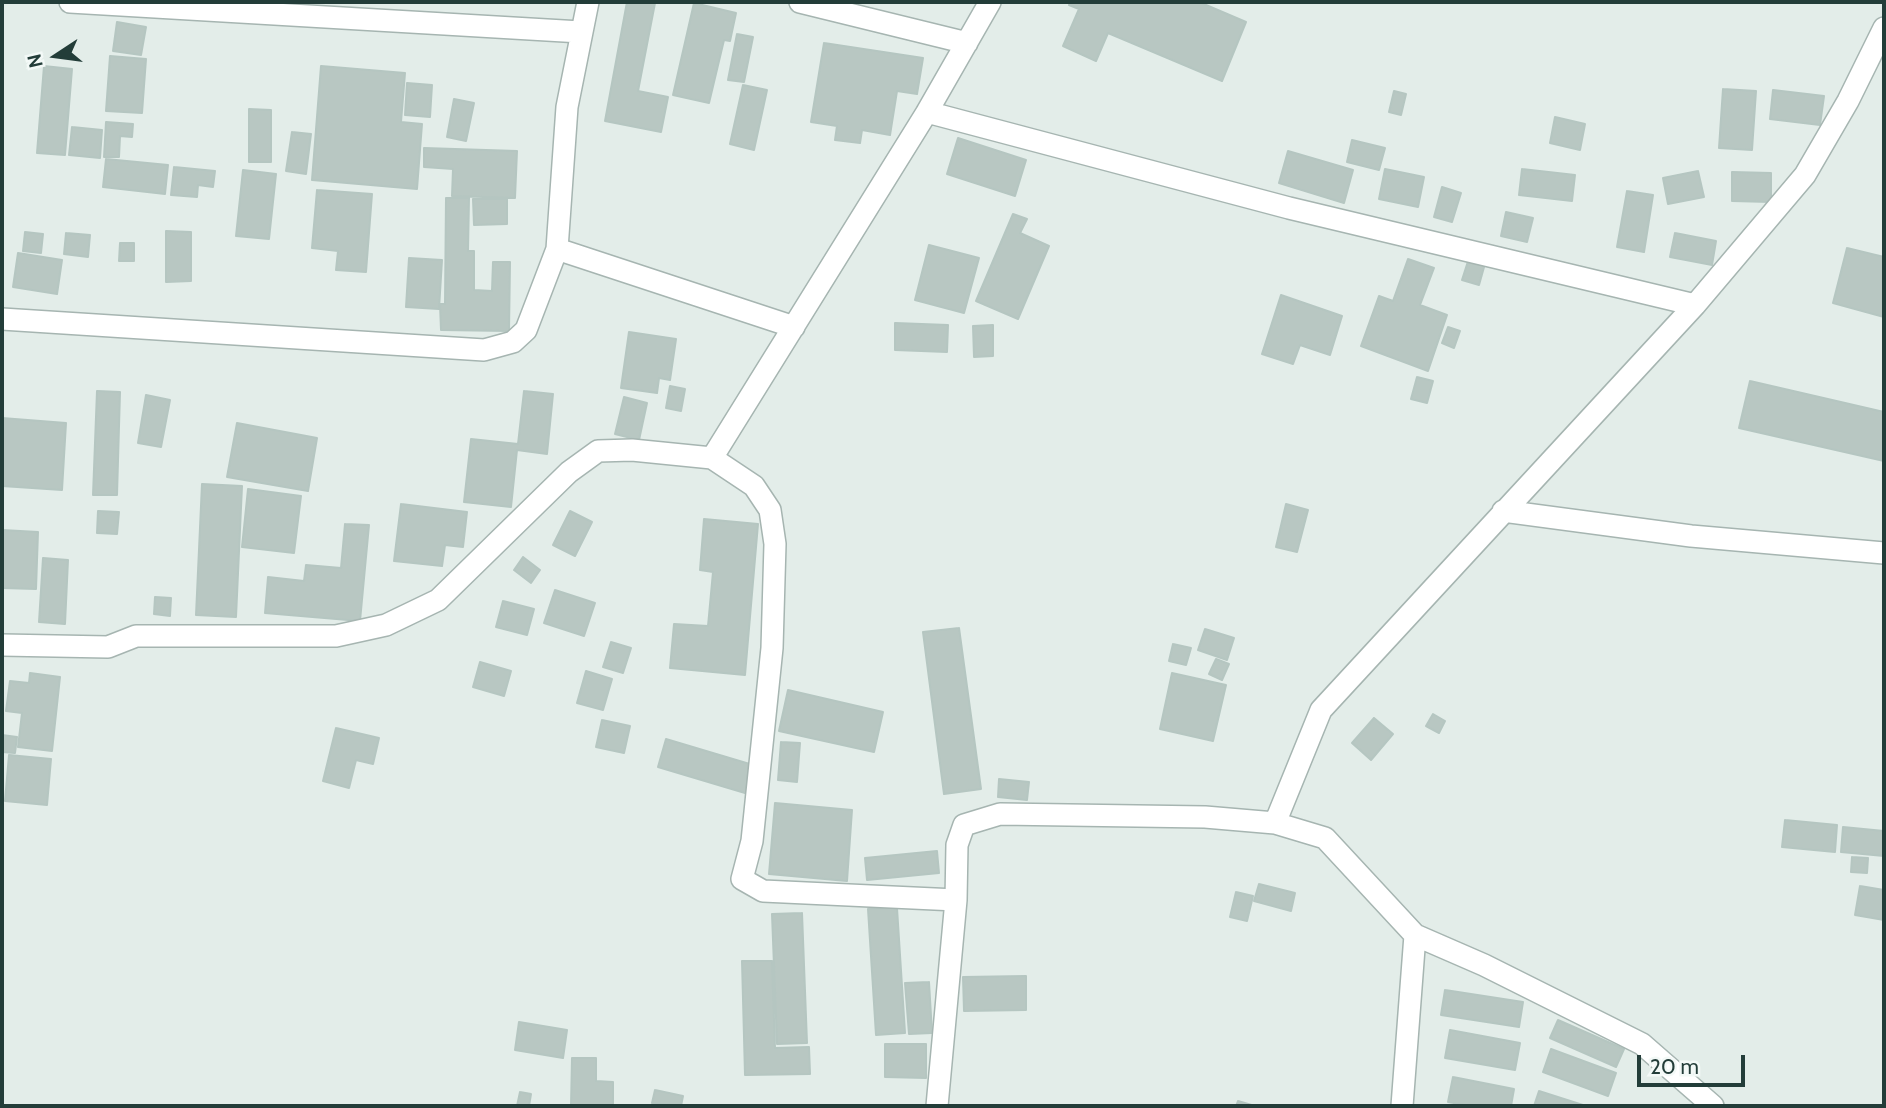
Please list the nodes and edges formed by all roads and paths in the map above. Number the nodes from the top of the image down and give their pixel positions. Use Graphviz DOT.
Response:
graph roads {
  1 [pos="69,2"];
  2 [pos="587,2"];
  3 [pos="800,2"];
  4 [pos="990,2"];
  5 [pos="1884,28"];
  6 [pos="581,32"];
  7 [pos="967,43"];
  8 [pos="927,112"];
  9 [pos="557,249"];
  10 [pos="1695,305"];
  11 [pos="2,319"];
  12 [pos="794,327"];
  13 [pos="712,458"];
  14 [pos="1503,511"];
  15 [pos="1884,552"];
  16 [pos="2,645"];
  17 [pos="1275,823"];
  18 [pos="956,900"];
  19 [pos="1415,935"];
  20 [pos="937,1106"];
  21 [pos="1402,1106"];
  22 [pos="1713,1106"];
  1 -- 6 [label="street"];
  2 -- 6 [label="street"];
  3 -- 7 [label="street"];
  4 -- 7 [label="street"];
  5 -- 10 [label="street"];
  6 -- 9 [label="street"];
  7 -- 8 [label="street"];
  8 -- 10 [label="street"];
  8 -- 12 [label="street"];
  9 -- 11 [label="street"];
  9 -- 12 [label="street"];
  10 -- 14 [label="street"];
  12 -- 13 [label="street"];
  13 -- 16 [label="street"];
  13 -- 18 [label="street"];
  14 -- 15 [label="street"];
  14 -- 17 [label="street"];
  17 -- 18 [label="street"];
  17 -- 19 [label="street"];
  18 -- 20 [label="street"];
  19 -- 21 [label="street"];
  19 -- 22 [label="street"];
}
